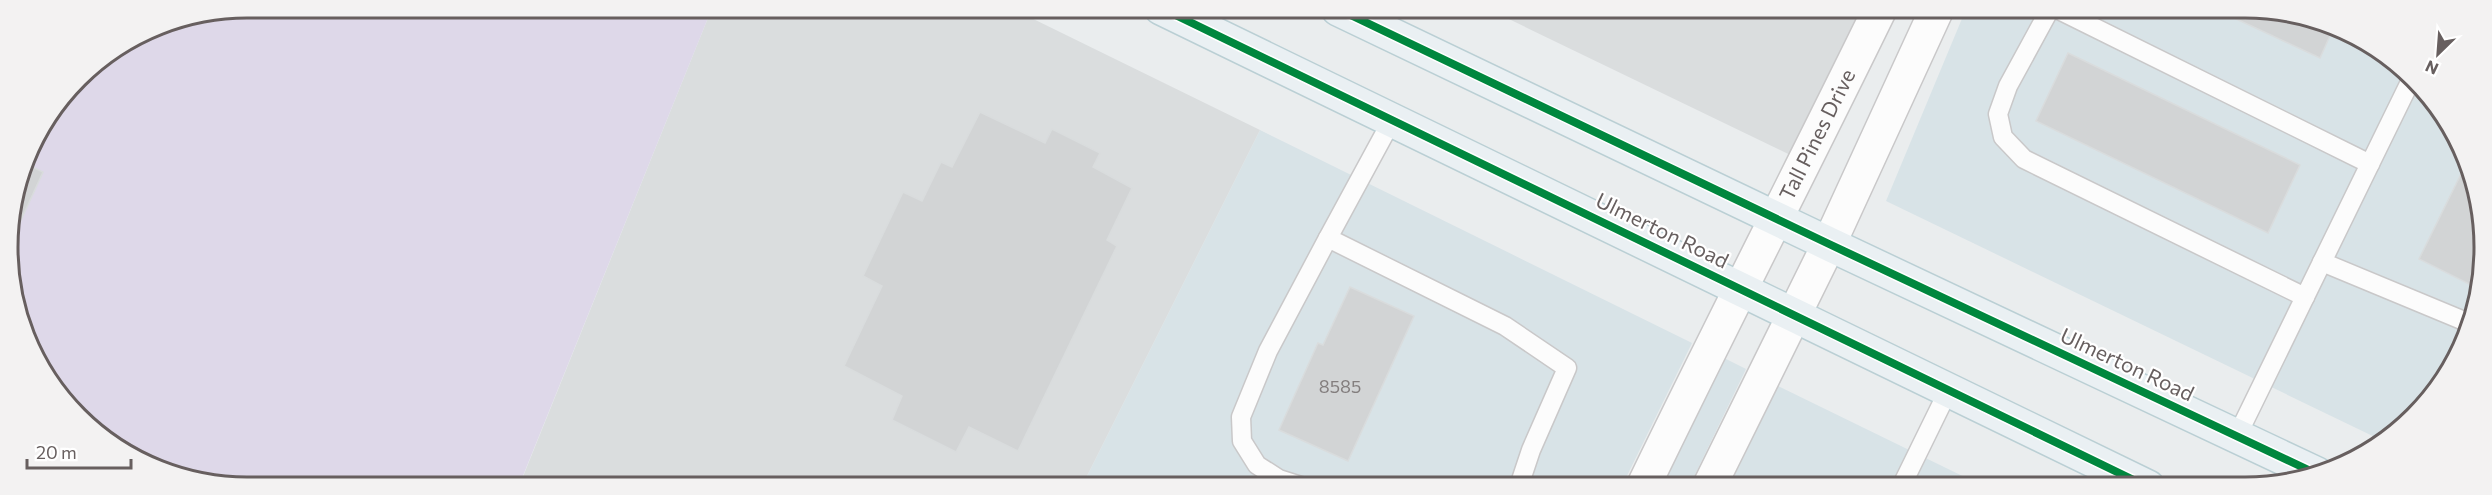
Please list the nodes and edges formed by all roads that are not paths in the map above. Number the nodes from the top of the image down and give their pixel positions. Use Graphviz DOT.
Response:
graph roads {
  1 [pos="1182,18"];
  2 [pos="1357,18"];
  3 [pos="1876,18"];
  4 [pos="1933,18"];
  5 [pos="2045,18"];
  6 [pos="2075,18"];
  7 [pos="2408,86"];
  8 [pos="1392,120"];
  9 [pos="2370,164"];
  10 [pos="1777,219"];
  11 [pos="1328,238"];
  12 [pos="1829,244"];
  13 [pos="2322,262"];
  14 [pos="1739,288"];
  15 [pos="2305,297"];
  16 [pos="1794,314"];
  17 [pos="2462,320"];
  18 [pos="1949,389"];
  19 [pos="2237,436"];
  20 [pos="2306,469"];
  21 [pos="1277,477"];
  22 [pos="1522,477"];
  23 [pos="1647,477"];
  24 [pos="1714,477"];
  25 [pos="1906,477"];
  26 [pos="2128,477"];
  1 -- 8 [label="main road, Ulmerton Road"];
  2 -- 10 [label="main road, Ulmerton Road"];
  3 -- 10 [label="street, Tall Pines Drive"];
  4 -- 12 [label="street"];
  5 -- 15 [label="lane"];
  6 -- 9 [label="lane"];
  7 -- 9 [label="lane"];
  8 -- 11 [label="lane"];
  8 -- 14 [label="main road, Ulmerton Road"];
  9 -- 13 [label="lane"];
  10 -- 12 [label="main road, Ulmerton Road"];
  10 -- 14 [label="street, Tall Pines Drive"];
  11 -- 21 [label="lane"];
  11 -- 22 [label="lane"];
  12 -- 16 [label="street"];
  12 -- 19 [label="main road, Ulmerton Road"];
  13 -- 15 [label="lane"];
  13 -- 17 [label="lane"];
  14 -- 16 [label="main road, Ulmerton Road"];
  14 -- 23 [label="street, Tall Pines Drive"];
  15 -- 19 [label="lane"];
  16 -- 18 [label="main road, Ulmerton Road"];
  16 -- 24 [label="street"];
  18 -- 25 [label="lane"];
  18 -- 26 [label="main road, Ulmerton Road"];
  19 -- 20 [label="main road, Ulmerton Road"];
}
